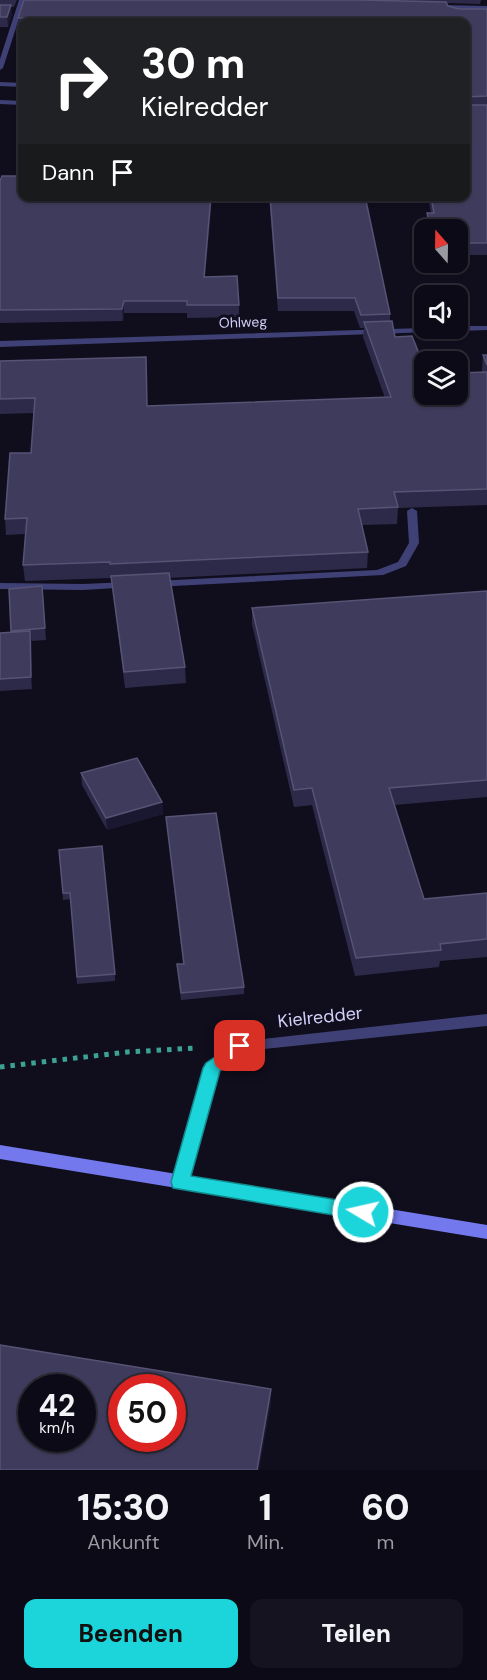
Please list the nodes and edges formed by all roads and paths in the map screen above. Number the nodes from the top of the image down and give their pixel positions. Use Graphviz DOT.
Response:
graph roads {
  1 [pos="22,0"];
  2 [pos="435,7"];
  3 [pos="449,8"];
  4 [pos="487,8"];
  5 [pos="9,11"];
  6 [pos="19,11"];
  7 [pos="487,15"];
  8 [pos="0,68"];
  9 [pos="0,84"];
  10 [pos="18,85"];
  11 [pos="0,102"];
  12 [pos="18,103"];
  13 [pos="487,328"];
  14 [pos="0,344"];
  15 [pos="412,511"];
  16 [pos="0,586"];
  17 [pos="487,1020"];
  18 [pos="240,1046"];
  19 [pos="0,1067"];
  20 [pos="0,1152"];
  21 [pos="180,1182"];
  22 [pos="487,1232"];
  1 -- 6 [label="street"];
  2 -- 3 [label="street"];
  3 -- 4 [label="street"];
  3 -- 7 [label="street"];
  5 -- 6 [label="street"];
  6 -- 8 [label="street"];
  9 -- 10 [label="street"];
  11 -- 12 [label="street"];
  13 -- 14 [label="street, Ohlweg"];
  15 -- 16 [label="street"];
  17 -- 18 [label="street, Kielredder"];
  18 -- 19 [label="path"];
  18 -- 21 [label="street"];
  20 -- 21 [label="main road"];
  21 -- 22 [label="main road"];
}
